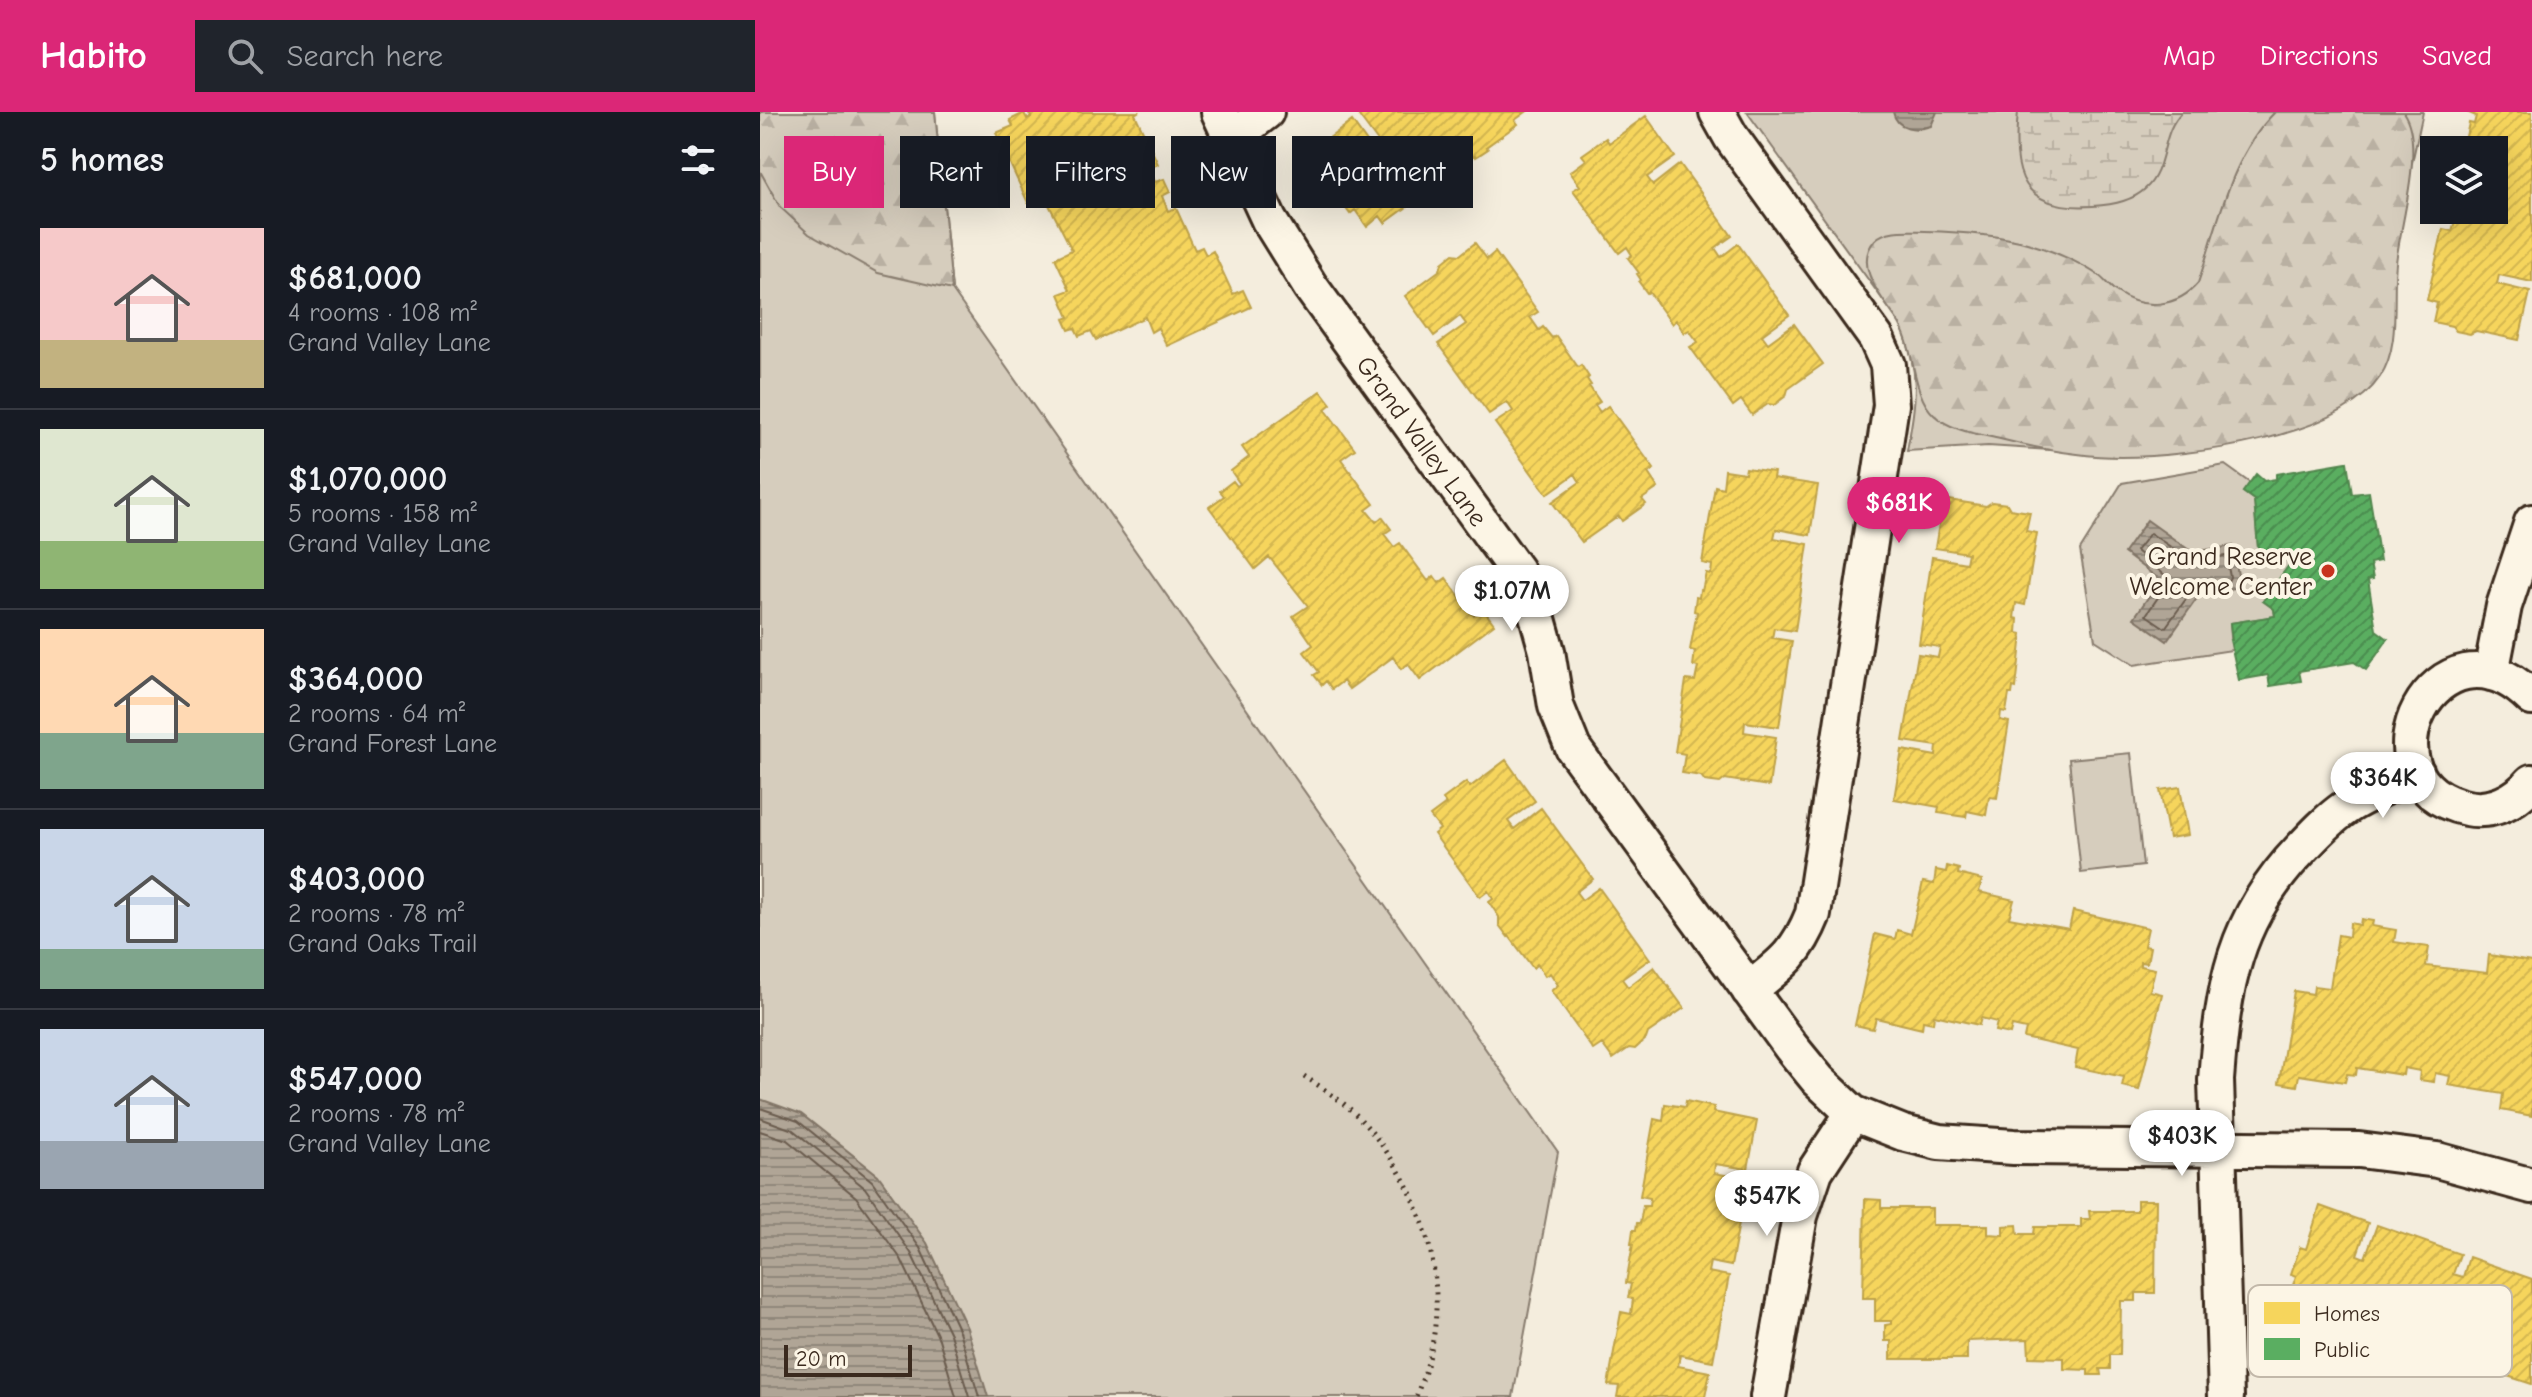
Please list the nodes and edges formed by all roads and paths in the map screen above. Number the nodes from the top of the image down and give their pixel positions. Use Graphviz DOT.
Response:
graph roads {
  1 [pos="1266,112"];
  2 [pos="1717,112"];
  3 [pos="1225,125"];
  4 [pos="2530,536"];
  5 [pos="2491,673"];
  6 [pos="2532,698"];
  7 [pos="2417,773"];
  8 [pos="2532,782"];
  9 [pos="1749,990"];
  10 [pos="1304,1076"];
  11 [pos="1853,1113"];
  12 [pos="2218,1150"];
  13 [pos="2532,1186"];
  14 [pos="1416,1397"];
  15 [pos="1768,1397"];
  16 [pos="2226,1397"];
  1 -- 3 [label="street, Grand Valley Lane"];
  2 -- 9 [label="street"];
  3 -- 9 [label="street, Grand Valley Lane"];
  4 -- 5 [label="street"];
  5 -- 6 [label="street"];
  5 -- 7 [label="street"];
  7 -- 8 [label="street"];
  7 -- 12 [label="street"];
  9 -- 11 [label="street, Grand Valley Lane"];
  10 -- 14 [label="path"];
  11 -- 12 [label="street"];
  11 -- 15 [label="street"];
  12 -- 13 [label="street"];
  12 -- 16 [label="street"];
}
